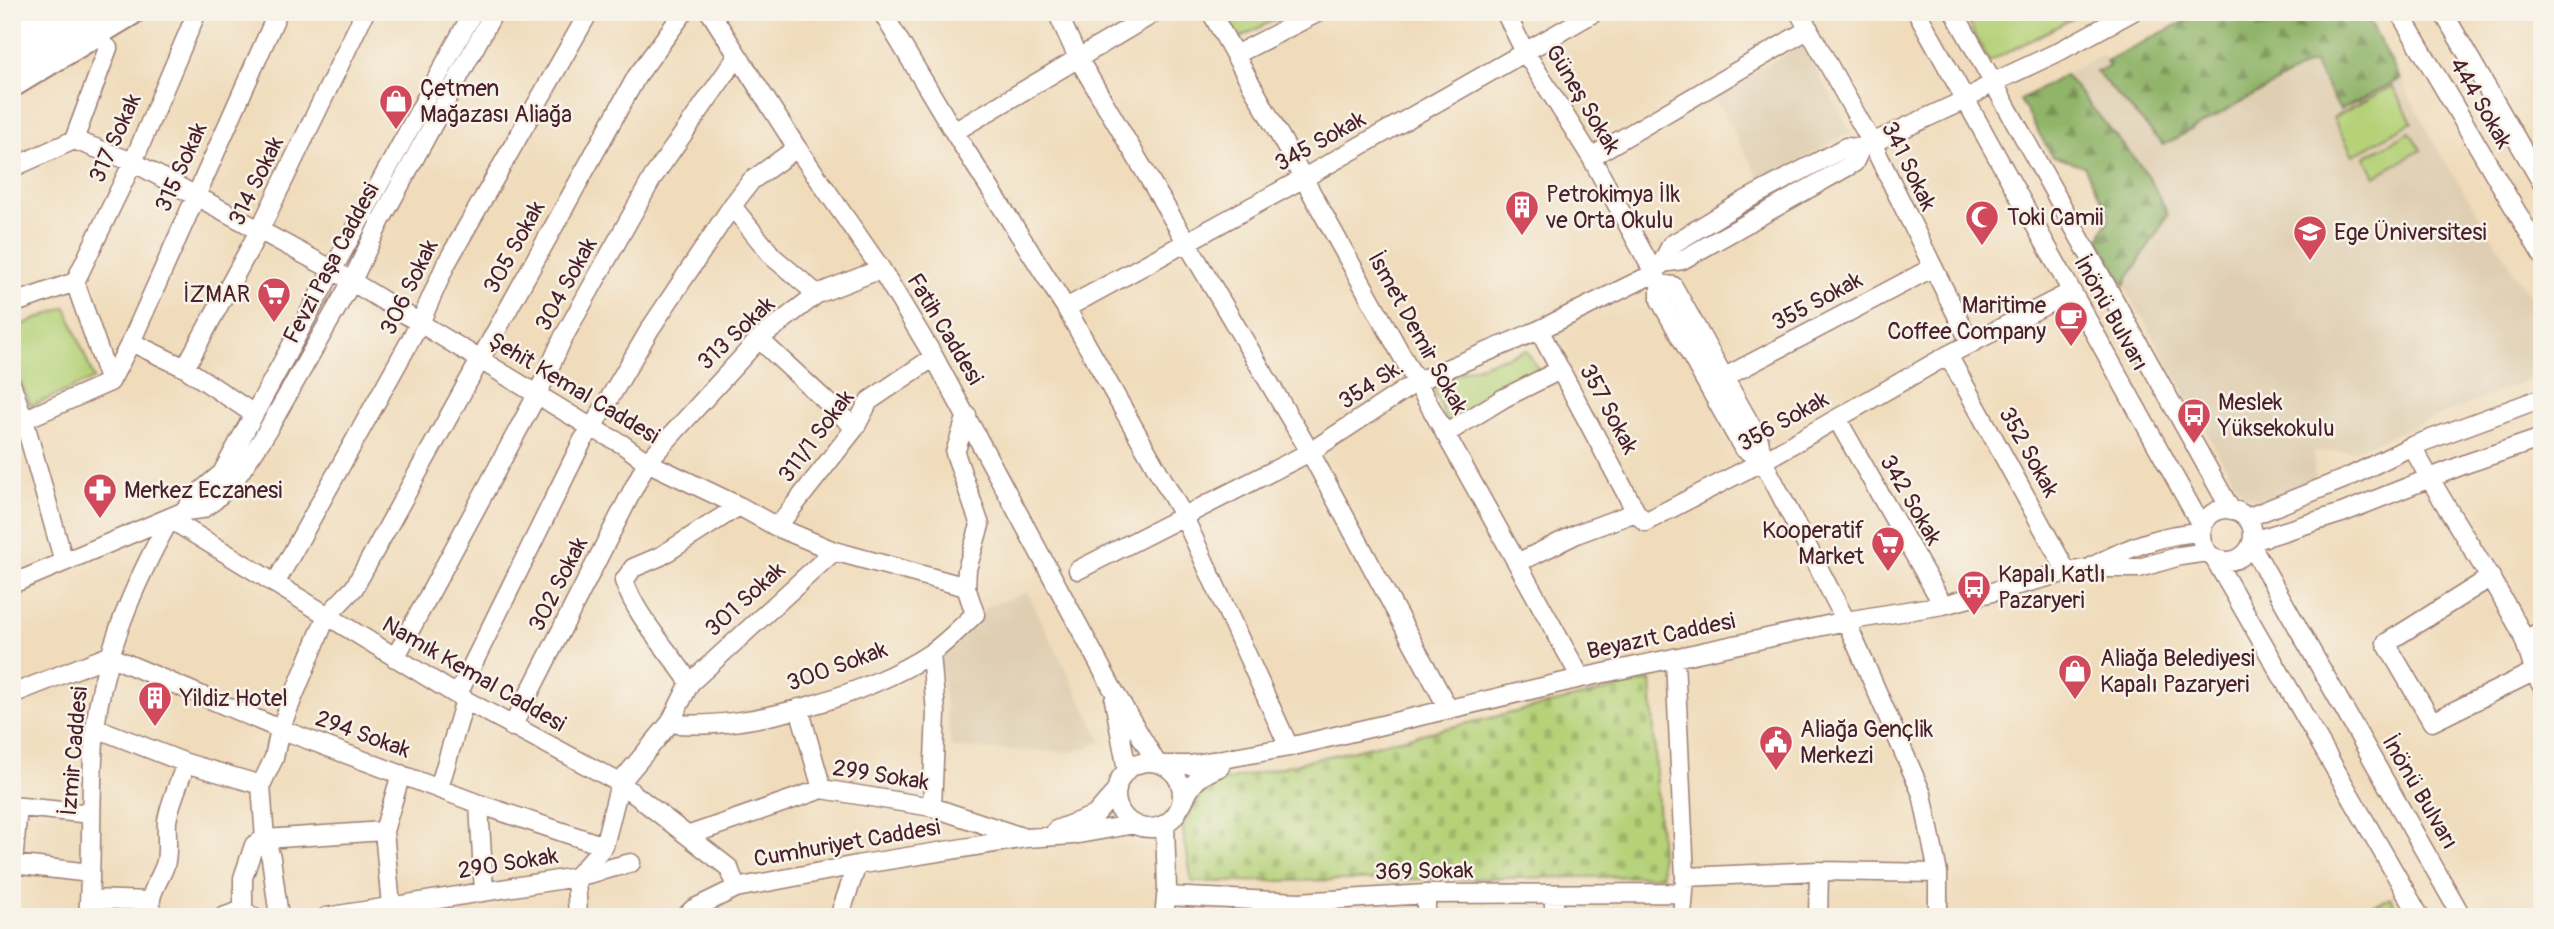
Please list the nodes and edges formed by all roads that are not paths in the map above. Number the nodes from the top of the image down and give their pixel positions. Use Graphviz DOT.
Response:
graph roads {
  1 [pos="44,12"];
  2 [pos="84,12"];
  3 [pos="131,12"];
  4 [pos="197,12"];
  5 [pos="278,12"];
  6 [pos="365,12"];
  7 [pos="473,12"];
  8 [pos="494,12"];
  9 [pos="589,12"];
  10 [pos="684,12"];
  11 [pos="883,12"];
  12 [pos="1057,12"];
  13 [pos="1156,12"];
  14 [pos="1211,12"];
  15 [pos="1319,12"];
  16 [pos="1505,12"];
  17 [pos="1595,12"];
  18 [pos="1799,12"];
  19 [pos="1917,12"];
  20 [pos="1954,12"];
  21 [pos="2132,12"];
  22 [pos="2399,12"];
  23 [pos="2443,12"];
  24 [pos="714,13"];
  25 [pos="1809,29"];
  26 [pos="12,32"];
  27 [pos="108,48"];
  28 [pos="1525,52"];
  29 [pos="1235,55"];
  30 [pos="737,57"];
  31 [pos="12,58"];
  32 [pos="1078,58"];
  33 [pos="1992,83"];
  34 [pos="12,84"];
  35 [pos="1967,99"];
  36 [pos="954,132"];
  37 [pos="74,140"];
  38 [pos="1866,146"];
  39 [pos="797,148"];
  40 [pos="1591,157"];
  41 [pos="133,162"];
  42 [pos="12,168"];
  43 [pos="1304,178"];
  44 [pos="2542,183"];
  45 [pos="195,196"];
  46 [pos="732,206"];
  47 [pos="259,232"];
  48 [pos="1185,242"];
  49 [pos="2542,255"];
  50 [pos="1932,268"];
  51 [pos="333,270"];
  52 [pos="881,270"];
  53 [pos="1658,274"];
  54 [pos="75,282"];
  55 [pos="351,283"];
  56 [pos="2071,292"];
  57 [pos="817,294"];
  58 [pos="12,304"];
  59 [pos="1066,308"];
  60 [pos="420,323"];
  61 [pos="1539,330"];
  62 [pos="759,339"];
  63 [pos="131,342"];
  64 [pos="1971,344"];
  65 [pos="1948,355"];
  66 [pos="934,357"];
  67 [pos="481,359"];
  68 [pos="185,368"];
  69 [pos="1560,370"];
  70 [pos="1726,377"];
  71 [pos="1418,381"];
  72 [pos="110,382"];
  73 [pos="12,386"];
  74 [pos="538,393"];
  75 [pos="2542,398"];
  76 [pos="254,414"];
  77 [pos="967,415"];
  78 [pos="1837,419"];
  79 [pos="18,422"];
  80 [pos="592,428"];
  81 [pos="855,428"];
  82 [pos="1446,434"];
  83 [pos="2542,438"];
  84 [pos="2412,446"];
  85 [pos="1310,452"];
  86 [pos="1763,461"];
  87 [pos="646,462"];
  88 [pos="2430,480"];
  89 [pos="739,506"];
  90 [pos="1636,512"];
  91 [pos="2239,514"];
  92 [pos="178,515"];
  93 [pos="1185,517"];
  94 [pos="777,527"];
  95 [pos="2202,530"];
  96 [pos="2252,543"];
  97 [pos="834,551"];
  98 [pos="2211,555"];
  99 [pos="64,562"];
  100 [pos="1517,564"];
  101 [pos="2090,568"];
  102 [pos="1078,570"];
  103 [pos="2067,572"];
  104 [pos="2491,577"];
  105 [pos="12,584"];
  106 [pos="275,584"];
  107 [pos="966,587"];
  108 [pos="1942,605"];
  109 [pos="327,616"];
  110 [pos="1846,621"];
  111 [pos="2534,635"];
  112 [pos="931,653"];
  113 [pos="109,656"];
  114 [pos="395,658"];
  115 [pos="1675,659"];
  116 [pos="1581,678"];
  117 [pos="2538,679"];
  118 [pos="690,684"];
  119 [pos="1111,686"];
  120 [pos="12,694"];
  121 [pos="461,697"];
  122 [pos="799,708"];
  123 [pos="1449,710"];
  124 [pos="670,723"];
  125 [pos="512,727"];
  126 [pos="96,728"];
  127 [pos="280,729"];
  128 [pos="1289,747"];
  129 [pos="1243,757"];
  130 [pos="186,763"];
  131 [pos="1160,763"];
  132 [pos="1127,770"];
  133 [pos="401,774"];
  134 [pos="620,783"];
  135 [pos="261,785"];
  136 [pos="439,788"];
  137 [pos="822,789"];
  138 [pos="1117,790"];
  139 [pos="479,804"];
  140 [pos="15,807"];
  141 [pos="932,807"];
  142 [pos="1180,807"];
  143 [pos="91,814"];
  144 [pos="1135,824"];
  145 [pos="1160,826"];
  146 [pos="384,831"];
  147 [pos="690,835"];
  148 [pos="1026,838"];
  149 [pos="265,839"];
  150 [pos="604,846"];
  151 [pos="631,863"];
  152 [pos="13,864"];
  153 [pos="858,865"];
  154 [pos="1819,871"];
  155 [pos="90,873"];
  156 [pos="1938,873"];
  157 [pos="576,877"];
  158 [pos="1685,885"];
  159 [pos="736,888"];
  160 [pos="484,892"];
  161 [pos="1426,894"];
  162 [pos="1554,895"];
  163 [pos="1166,896"];
  164 [pos="391,906"];
  165 [pos="89,908"];
  166 [pos="153,909"];
  167 [pos="1299,909"];
  168 [pos="703,910"];
  169 [pos="251,915"];
  170 [pos="223,917"];
  171 [pos="279,917"];
  172 [pos="326,917"];
  173 [pos="578,917"];
  174 [pos="685,917"];
  175 [pos="839,917"];
  176 [pos="1164,917"];
  177 [pos="1426,917"];
  178 [pos="1554,917"];
  179 [pos="1682,917"];
  180 [pos="1818,917"];
  181 [pos="1938,917"];
  182 [pos="2420,917"];
  183 [pos="2462,917"];
  1 -- 26 [label="highway"];
  2 -- 31 [label="highway"];
  3 -- 34 [label="highway"];
  4 -- 41 [label="street, 317 Sokak"];
  5 -- 45 [label="street, 315 Sokak"];
  6 -- 47 [label="street, 314 Sokak"];
  7 -- 51 [label="street, Fevzi Paşa Caddesi"];
  8 -- 55 [label="street, Fevzi Paşa Caddesi"];
  9 -- 60 [label="street, 306 Sokak"];
  10 -- 67 [label="street, 305 Sokak"];
  11 -- 36 [label="street"];
  12 -- 32 [label="street"];
  13 -- 32 [label="street"];
  14 -- 29 [label="street, İsmet Demir Sokak"];
  15 -- 29 [label="street"];
  16 -- 28 [label="street, Güneş Sokak"];
  17 -- 28 [label="street, 345 Sokak"];
  18 -- 25 [label="street, 341 Sokak"];
  19 -- 35 [label="street, İnönü Bulvarı"];
  20 -- 33 [label="street, İnönü Bulvarı"];
  21 -- 33 [label="street, 354 Sk."];
  22 -- 49 [label="street, 444 Sokak"];
  23 -- 44 [label="street, 444 Sokak"];
  24 -- 30 [label="street, Fatih Caddesi"];
  25 -- 38 [label="street, 341 Sokak"];
  25 -- 40 [label="street"];
  27 -- 37 [label="street"];
  28 -- 40 [label="street, Güneş Sokak"];
  28 -- 43 [label="street, 345 Sokak"];
  29 -- 43 [label="street, İsmet Demir Sokak"];
  30 -- 39 [label="street, Fatih Caddesi"];
  30 -- 74 [label="street, 304 Sokak"];
  32 -- 36 [label="street"];
  32 -- 48 [label="street"];
  33 -- 35 [label="street, 354 Sk."];
  33 -- 91 [label="street, İnönü Bulvarı"];
  35 -- 38 [label="street, 354 Sk."];
  35 -- 56 [label="street, İnönü Bulvarı"];
  36 -- 59 [label="street"];
  37 -- 41 [label="street, Şehit Kemal Caddesi"];
  37 -- 42 [label="street"];
  38 -- 50 [label="street, 341 Sokak"];
  38 -- 53 [label="street, 354 Sk."];
  39 -- 46 [label="street"];
  39 -- 52 [label="street, Fatih Caddesi"];
  40 -- 53 [label="street, Güneş Sokak"];
  41 -- 45 [label="street, Şehit Kemal Caddesi"];
  41 -- 54 [label="street, 317 Sokak"];
  43 -- 48 [label="street, 345 Sokak"];
  43 -- 71 [label="street, İsmet Demir Sokak"];
  45 -- 47 [label="street, Şehit Kemal Caddesi"];
  45 -- 63 [label="street, 315 Sokak"];
  46 -- 57 [label="street"];
  46 -- 80 [label="street"];
  47 -- 51 [label="street, Şehit Kemal Caddesi"];
  47 -- 68 [label="street, 314 Sokak"];
  48 -- 59 [label="street, 345 Sokak"];
  48 -- 85 [label="street"];
  50 -- 64 [label="street, 341 Sokak"];
  50 -- 70 [label="street, 355 Sokak"];
  51 -- 55 [label="street, Şehit Kemal Caddesi"];
  51 -- 76 [label="street, Fevzi Paşa Caddesi"];
  52 -- 57 [label="street, 313 Sokak"];
  52 -- 66 [label="street, Fatih Caddesi"];
  53 -- 61 [label="street, 354 Sk."];
  53 -- 70 [label="street, Güneş Sokak"];
  53 -- 86 [label="street, Güneş Sokak"];
  54 -- 58 [label="street"];
  54 -- 72 [label="street"];
  55 -- 60 [label="street, Şehit Kemal Caddesi"];
  55 -- 92 [label="street, Fevzi Paşa Caddesi"];
  56 -- 64 [label="street, 356 Sokak"];
  56 -- 95 [label="street, İnönü Bulvarı"];
  57 -- 62 [label="street, 313 Sokak"];
  59 -- 93 [label="street"];
  60 -- 67 [label="street, Şehit Kemal Caddesi"];
  60 -- 106 [label="street, 306 Sokak"];
  61 -- 69 [label="street, 357 Sokak"];
  61 -- 71 [label="street, 354 Sk."];
  62 -- 81 [label="street"];
  62 -- 87 [label="street, 313 Sokak"];
  63 -- 68 [label="street"];
  63 -- 72 [label="street, 315 Sokak"];
  64 -- 65 [label="street, 356 Sokak"];
  65 -- 78 [label="street, 356 Sokak"];
  65 -- 103 [label="street, 352 Sokak"];
  66 -- 77 [label="street, Fatih Caddesi"];
  66 -- 81 [label="street, 311/1 Sokak"];
  67 -- 74 [label="street, Şehit Kemal Caddesi"];
  67 -- 109 [label="street, 305 Sokak"];
  68 -- 76 [label="street"];
  69 -- 82 [label="street"];
  69 -- 90 [label="street, 357 Sokak"];
  70 -- 86 [label="street, Güneş Sokak"];
  71 -- 82 [label="street, İsmet Demir Sokak"];
  71 -- 85 [label="street, 354 Sk."];
  72 -- 79 [label="street"];
  73 -- 79 [label="street"];
  74 -- 80 [label="street, Şehit Kemal Caddesi"];
  74 -- 114 [label="street, 304 Sokak"];
  75 -- 84 [label="street"];
  76 -- 92 [label="street, Fevzi Paşa Caddesi"];
  77 -- 107 [label="street"];
  77 -- 119 [label="street, Fatih Caddesi"];
  78 -- 86 [label="street, 356 Sokak"];
  78 -- 108 [label="street, 342 Sokak"];
  79 -- 99 [label="street"];
  80 -- 87 [label="street, Şehit Kemal Caddesi"];
  80 -- 121 [label="street"];
  81 -- 94 [label="street, 311/1 Sokak"];
  82 -- 100 [label="street, İsmet Demir Sokak"];
  83 -- 88 [label="street"];
  84 -- 88 [label="street"];
  84 -- 91 [label="street"];
  85 -- 93 [label="street, 354 Sk."];
  85 -- 123 [label="street"];
  86 -- 90 [label="street, 356 Sokak"];
  86 -- 110 [label="street, Güneş Sokak"];
  87 -- 89 [label="street, Şehit Kemal Caddesi"];
  87 -- 125 [label="street, 302 Sokak"];
  88 -- 96 [label="street"];
  88 -- 104 [label="street"];
  89 -- 94 [label="street, Şehit Kemal Caddesi"];
  89 -- 118 [label="street"];
  90 -- 100 [label="street, 356 Sokak"];
  91 -- 95 [label="street"];
  91 -- 96 [label="street"];
  92 -- 99 [label="street, Fevzi Paşa Caddesi"];
  92 -- 106 [label="street, Namık Kemal Caddesi"];
  92 -- 113 [label="street, İzmir Caddesi"];
  93 -- 102 [label="street, 354 Sk."];
  93 -- 128 [label="street"];
  94 -- 97 [label="street, Şehit Kemal Caddesi"];
  95 -- 98 [label="street"];
  95 -- 101 [label="street, Beyazıt Caddesi"];
  96 -- 98 [label="street"];
  96 -- 183 [label="street, İnönü Bulvarı"];
  97 -- 107 [label="street, Şehit Kemal Caddesi"];
  97 -- 118 [label="street, 301 Sokak"];
  98 -- 101 [label="street, Beyazıt Caddesi"];
  98 -- 182 [label="street"];
  99 -- 105 [label="street, Fevzi Paşa Caddesi"];
  100 -- 116 [label="street, İsmet Demir Sokak"];
  101 -- 103 [label="street, Beyazıt Caddesi"];
  103 -- 108 [label="street, Beyazıt Caddesi"];
  104 -- 111 [label="street"];
  104 -- 117 [label="street"];
  106 -- 109 [label="street, Namık Kemal Caddesi"];
  107 -- 112 [label="street, 300 Sokak"];
  108 -- 110 [label="street, Beyazıt Caddesi"];
  109 -- 114 [label="street, Namık Kemal Caddesi"];
  109 -- 127 [label="street"];
  110 -- 115 [label="street, Beyazıt Caddesi"];
  110 -- 156 [label="street, Güneş Sokak"];
  111 -- 117 [label="street"];
  112 -- 122 [label="street, 300 Sokak"];
  112 -- 141 [label="street"];
  113 -- 120 [label="street"];
  113 -- 126 [label="street, İzmir Caddesi"];
  113 -- 127 [label="street, 294 Sokak"];
  114 -- 121 [label="street, Namık Kemal Caddesi"];
  115 -- 116 [label="street, Beyazıt Caddesi"];
  115 -- 158 [label="street"];
  116 -- 123 [label="street, Beyazıt Caddesi"];
  118 -- 124 [label="street"];
  119 -- 131 [label="street, Fatih Caddesi"];
  119 -- 132 [label="street, Fatih Caddesi"];
  121 -- 125 [label="street, Namık Kemal Caddesi"];
  121 -- 136 [label="street"];
  122 -- 124 [label="street, 300 Sokak"];
  122 -- 137 [label="street"];
  123 -- 128 [label="street, Beyazıt Caddesi"];
  124 -- 134 [label="street"];
  125 -- 134 [label="street, Namık Kemal Caddesi"];
  126 -- 130 [label="street"];
  126 -- 143 [label="street, İzmir Caddesi"];
  127 -- 133 [label="street, 294 Sokak"];
  127 -- 135 [label="street"];
  128 -- 129 [label="street, Beyazıt Caddesi"];
  129 -- 131 [label="street"];
  129 -- 142 [label="street"];
  130 -- 135 [label="street"];
  130 -- 166 [label="street"];
  131 -- 132 [label="street"];
  131 -- 142 [label="street, Fatih Caddesi"];
  132 -- 138 [label="street"];
  133 -- 136 [label="street, 294 Sokak"];
  133 -- 146 [label="street"];
  134 -- 147 [label="street, Namık Kemal Caddesi"];
  134 -- 150 [label="street"];
  135 -- 149 [label="street"];
  136 -- 139 [label="street, 294 Sokak"];
  137 -- 141 [label="street, 299 Sokak"];
  137 -- 147 [label="street, 299 Sokak"];
  138 -- 144 [label="street"];
  138 -- 148 [label="street, Cumhuriyet Caddesi"];
  139 -- 150 [label="street, 294 Sokak"];
  139 -- 160 [label="street"];
  140 -- 143 [label="street"];
  140 -- 152 [label="street"];
  141 -- 148 [label="street, 299 Sokak"];
  142 -- 145 [label="street"];
  143 -- 155 [label="street, İzmir Caddesi"];
  144 -- 145 [label="street"];
  144 -- 148 [label="street, Cumhuriyet Caddesi"];
  145 -- 163 [label="street"];
  145 -- 176 [label="street"];
  146 -- 149 [label="street"];
  146 -- 164 [label="street"];
  147 -- 159 [label="street, Namık Kemal Caddesi"];
  148 -- 153 [label="street, Cumhuriyet Caddesi"];
  149 -- 169 [label="street"];
  149 -- 171 [label="street"];
  150 -- 157 [label="street"];
  151 -- 157 [label="street, 290 Sokak"];
  152 -- 155 [label="street"];
  153 -- 159 [label="street, Cumhuriyet Caddesi"];
  153 -- 175 [label="street"];
  154 -- 156 [label="street, 369 Sokak"];
  154 -- 158 [label="street, 369 Sokak"];
  154 -- 180 [label="street"];
  155 -- 165 [label="street, İzmir Caddesi"];
  156 -- 181 [label="street, Güneş Sokak"];
  157 -- 160 [label="street, 290 Sokak"];
  157 -- 173 [label="street"];
  158 -- 162 [label="street, 369 Sokak"];
  158 -- 179 [label="street"];
  159 -- 168 [label="street, Cumhuriyet Caddesi"];
  160 -- 164 [label="street, 290 Sokak"];
  161 -- 162 [label="street, 369 Sokak"];
  161 -- 167 [label="street, 369 Sokak"];
  161 -- 177 [label="street"];
  162 -- 178 [label="street"];
  163 -- 167 [label="street, 369 Sokak"];
  163 -- 176 [label="street"];
  164 -- 172 [label="street, 290 Sokak"];
  165 -- 166 [label="street"];
  168 -- 174 [label="street, Cumhuriyet Caddesi"];
  169 -- 170 [label="street"];
}
